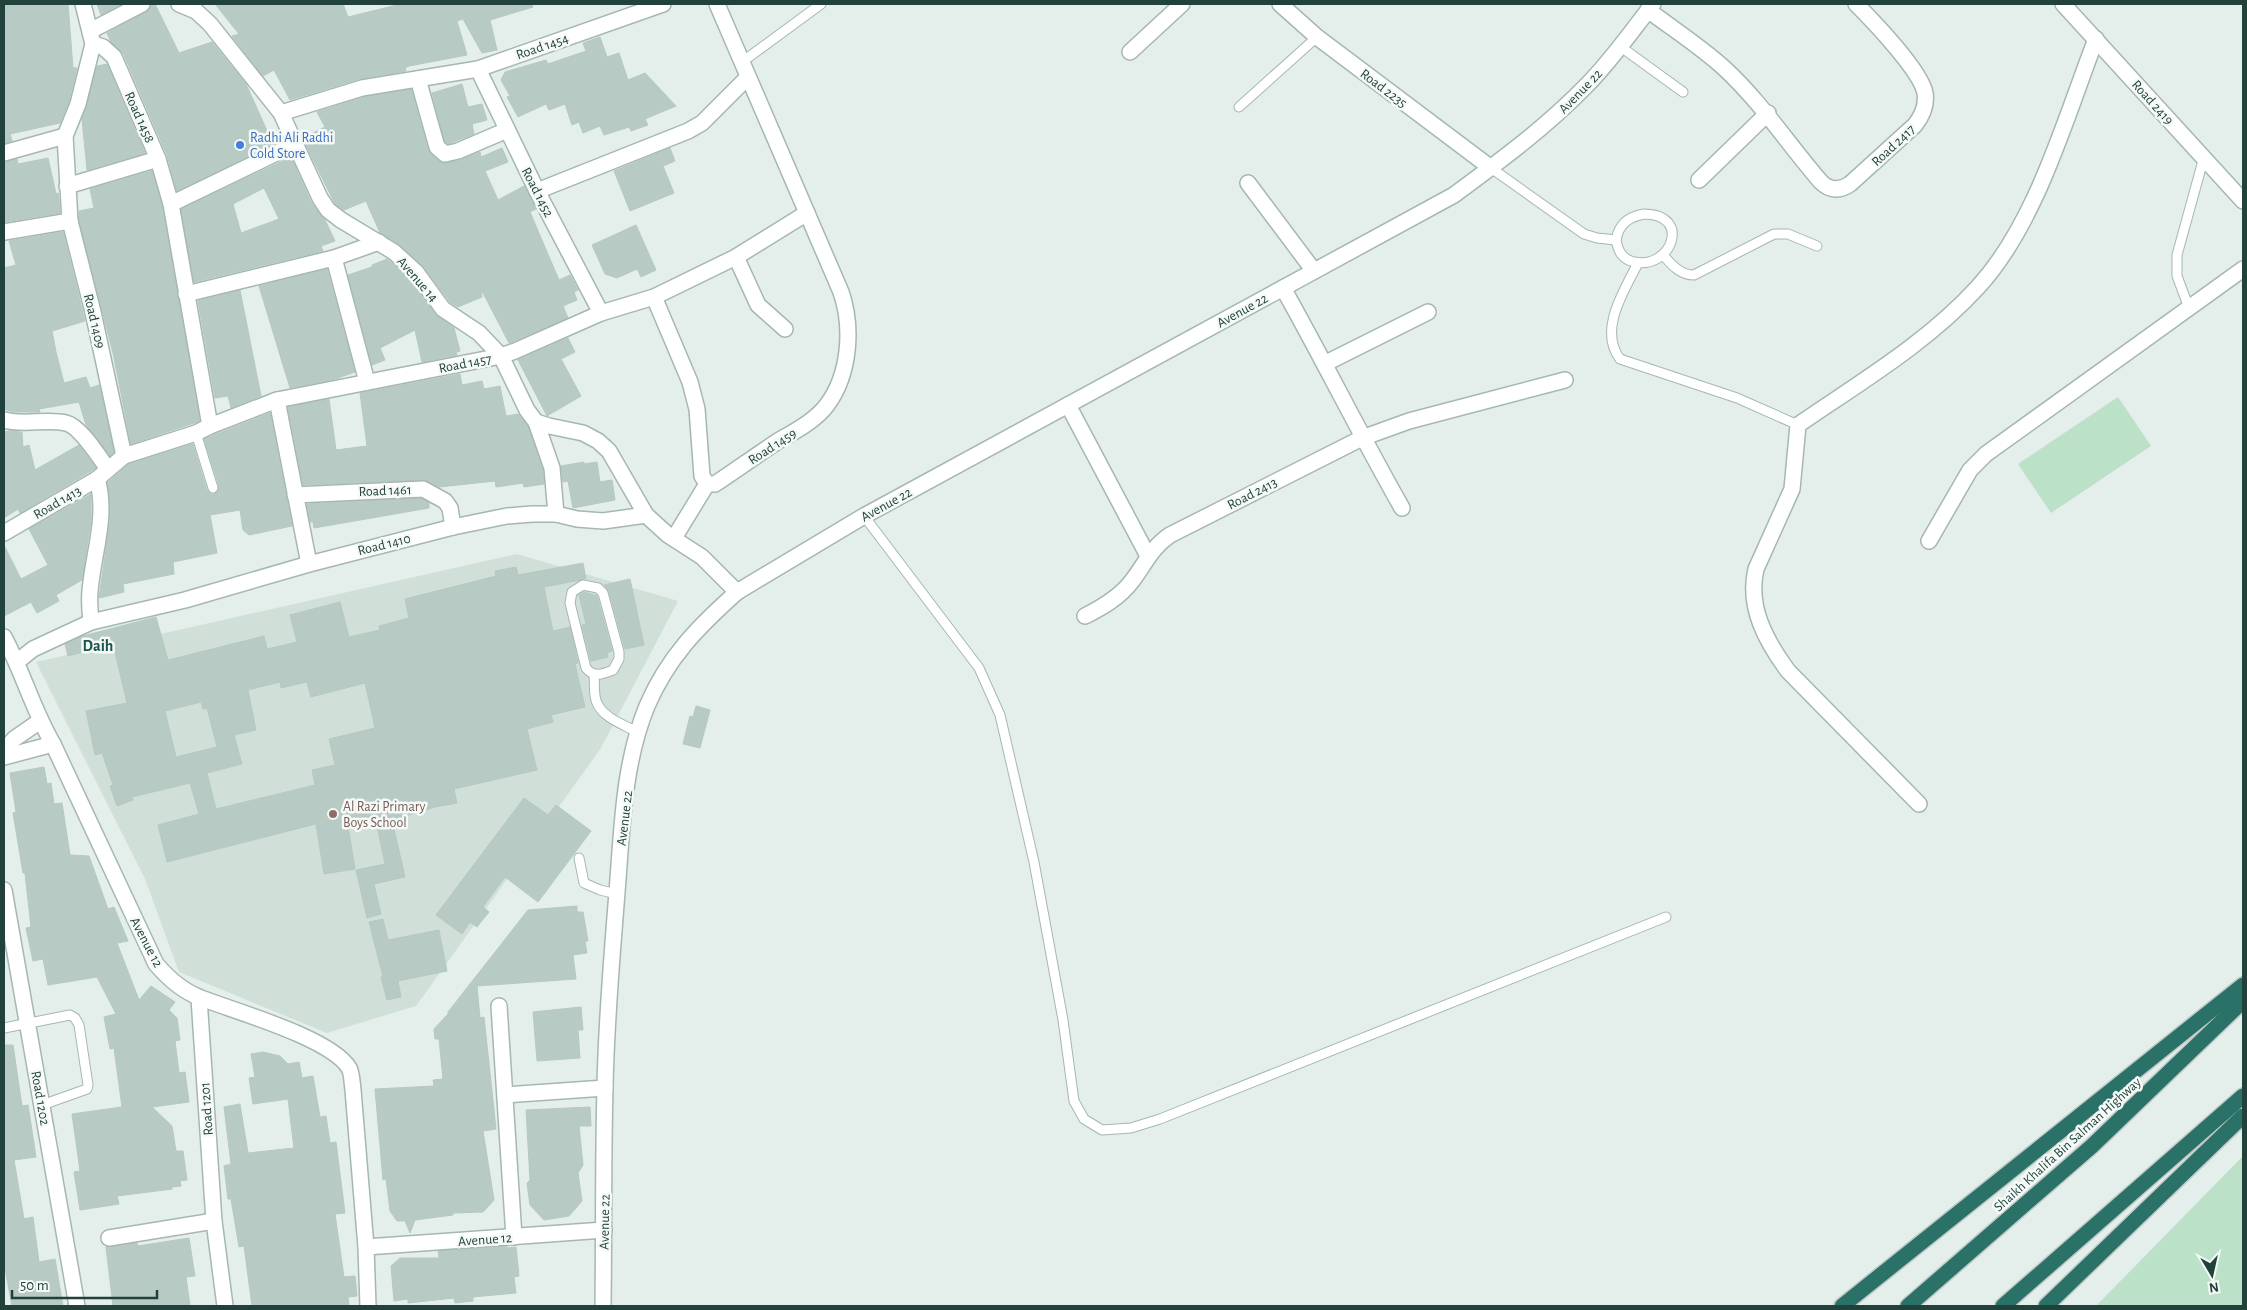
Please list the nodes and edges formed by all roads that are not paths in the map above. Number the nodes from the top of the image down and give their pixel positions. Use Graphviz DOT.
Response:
graph roads {
  1 [pos="82,4"];
  2 [pos="142,4"];
  3 [pos="180,4"];
  4 [pos="663,4"];
  5 [pos="717,4"];
  6 [pos="821,4"];
  7 [pos="1182,4"];
  8 [pos="1280,4"];
  9 [pos="1856,4"];
  10 [pos="2063,4"];
  11 [pos="1647,6"];
  12 [pos="201,7"];
  13 [pos="1317,37"];
  14 [pos="91,38"];
  15 [pos="2096,39"];
  16 [pos="1622,47"];
  17 [pos="1130,52"];
  18 [pos="742,62"];
  19 [pos="478,69"];
  20 [pos="748,77"];
  21 [pos="418,79"];
  22 [pos="1684,92"];
  23 [pos="1239,107"];
  24 [pos="281,113"];
  25 [pos="1768,114"];
  26 [pos="507,130"];
  27 [pos="65,136"];
  28 [pos="295,144"];
  29 [pos="4,153"];
  30 [pos="2204,157"];
  31 [pos="158,159"];
  32 [pos="1491,168"];
  33 [pos="1699,180"];
  34 [pos="1248,183"];
  35 [pos="67,186"];
  36 [pos="537,191"];
  37 [pos="2243,201"];
  38 [pos="171,204"];
  39 [pos="807,214"];
  40 [pos="70,221"];
  41 [pos="4,232"];
  42 [pos="1616,240"];
  43 [pos="379,242"];
  44 [pos="1817,246"];
  45 [pos="1663,255"];
  46 [pos="736,257"];
  47 [pos="334,258"];
  48 [pos="1638,263"];
  49 [pos="2243,269"];
  50 [pos="1314,271"];
  51 [pos="1283,288"];
  52 [pos="186,294"];
  53 [pos="654,297"];
  54 [pos="2190,308"];
  55 [pos="1428,312"];
  56 [pos="602,314"];
  57 [pos="784,329"];
  58 [pos="501,356"];
  59 [pos="1326,363"];
  60 [pos="1565,380"];
  61 [pos="367,382"];
  62 [pos="277,400"];
  63 [pos="1068,405"];
  64 [pos="4,420"];
  65 [pos="536,422"];
  66 [pos="1798,425"];
  67 [pos="210,426"];
  68 [pos="196,434"];
  69 [pos="1362,438"];
  70 [pos="124,456"];
  71 [pos="102,474"];
  72 [pos="707,484"];
  73 [pos="213,488"];
  74 [pos="295,495"];
  75 [pos="1402,508"];
  76 [pos="556,514"];
  77 [pos="646,515"];
  78 [pos="864,516"];
  79 [pos="454,527"];
  80 [pos="4,533"];
  81 [pos="674,538"];
  82 [pos="1929,541"];
  83 [pos="1148,556"];
  84 [pos="309,564"];
  85 [pos="737,592"];
  86 [pos="1085,616"];
  87 [pos="91,622"];
  88 [pos="4,637"];
  89 [pos="18,661"];
  90 [pos="594,674"];
  91 [pos="40,722"];
  92 [pos="639,733"];
  93 [pos="53,744"];
  94 [pos="4,751"];
  95 [pos="4,757"];
  96 [pos="1920,804"];
  97 [pos="579,858"];
  98 [pos="4,890"];
  99 [pos="617,894"];
  100 [pos="1666,917"];
  101 [pos="2243,985"];
  102 [pos="199,998"];
  103 [pos="2243,1001"];
  104 [pos="499,1006"];
  105 [pos="28,1023"];
  106 [pos="4,1028"];
  107 [pos="605,1088"];
  108 [pos="504,1095"];
  109 [pos="2243,1096"];
  110 [pos="42,1105"];
  111 [pos="2243,1116"];
  112 [pos="214,1221"];
  113 [pos="604,1230"];
  114 [pos="514,1237"];
  115 [pos="109,1238"];
  116 [pos="366,1247"];
  117 [pos="77,1306"];
  118 [pos="226,1306"];
  119 [pos="368,1306"];
  120 [pos="603,1306"];
  121 [pos="1842,1306"];
  122 [pos="1908,1306"];
  123 [pos="2003,1306"];
  124 [pos="2046,1306"];
  1 -- 14 [label="street"];
  2 -- 14 [label="street"];
  3 -- 12 [label="street, Avenue 14"];
  4 -- 19 [label="street, Road 1454"];
  5 -- 18 [label="street, Road 1459"];
  6 -- 18 [label="lane"];
  7 -- 17 [label="street"];
  8 -- 13 [label="street, Road 2235"];
  9 -- 25 [label="street, Road 2417"];
  10 -- 15 [label="street, Road 2419"];
  11 -- 16 [label="street, Avenue 22"];
  11 -- 25 [label="street, Road 2417"];
  12 -- 24 [label="street, Avenue 14"];
  13 -- 23 [label="lane"];
  13 -- 32 [label="street, Road 2235"];
  14 -- 27 [label="street, Road 1409"];
  14 -- 31 [label="street, Road 1458"];
  15 -- 30 [label="street, Road 2419"];
  15 -- 66 [label="street"];
  16 -- 22 [label="lane"];
  16 -- 32 [label="street, Avenue 22"];
  18 -- 20 [label="street, Road 1459"];
  19 -- 21 [label="street, Road 1454"];
  19 -- 26 [label="street, Road 1452"];
  20 -- 36 [label="street"];
  20 -- 39 [label="street, Road 1459"];
  21 -- 24 [label="street, Road 1454"];
  21 -- 26 [label="street"];
  24 -- 28 [label="street, Avenue 14"];
  25 -- 33 [label="street"];
  26 -- 36 [label="street, Road 1452"];
  27 -- 29 [label="street"];
  27 -- 35 [label="street, Road 1409"];
  28 -- 38 [label="street"];
  28 -- 43 [label="street, Avenue 14"];
  30 -- 37 [label="street, Road 2419"];
  30 -- 54 [label="lane"];
  31 -- 35 [label="street"];
  31 -- 38 [label="street, Road 1458"];
  32 -- 42 [label="lane"];
  32 -- 50 [label="street, Avenue 22"];
  34 -- 50 [label="street"];
  35 -- 40 [label="street, Road 1409"];
  36 -- 56 [label="street, Road 1452"];
  38 -- 52 [label="street, Road 1458"];
  39 -- 46 [label="street, Road 1457"];
  39 -- 72 [label="street, Road 1459"];
  40 -- 41 [label="street"];
  40 -- 70 [label="street, Road 1409"];
  42 -- 45 [label="lane"];
  42 -- 48 [label="lane"];
  43 -- 47 [label="street"];
  43 -- 58 [label="street, Avenue 14"];
  44 -- 45 [label="lane"];
  45 -- 48 [label="lane"];
  46 -- 53 [label="street, Road 1457"];
  46 -- 57 [label="street"];
  47 -- 52 [label="street"];
  47 -- 61 [label="street"];
  48 -- 66 [label="lane"];
  49 -- 54 [label="street"];
  50 -- 51 [label="street, Avenue 22"];
  51 -- 59 [label="street"];
  51 -- 63 [label="street, Avenue 22"];
  52 -- 67 [label="street, Road 1458"];
  53 -- 56 [label="street, Road 1457"];
  53 -- 72 [label="street"];
  54 -- 82 [label="street"];
  55 -- 59 [label="street"];
  56 -- 58 [label="street, Road 1457"];
  58 -- 61 [label="street, Road 1457"];
  58 -- 65 [label="street, Avenue 14"];
  59 -- 69 [label="street"];
  60 -- 69 [label="street, Road 2413"];
  61 -- 62 [label="street, Road 1457"];
  62 -- 67 [label="street, Road 1457"];
  62 -- 74 [label="street"];
  63 -- 78 [label="street, Avenue 22"];
  63 -- 83 [label="street"];
  64 -- 71 [label="street"];
  65 -- 76 [label="street"];
  65 -- 77 [label="street"];
  66 -- 96 [label="street"];
  67 -- 68 [label="street, Road 1457"];
  68 -- 70 [label="street, Road 1457"];
  68 -- 73 [label="lane"];
  69 -- 75 [label="street"];
  69 -- 83 [label="street, Road 2413"];
  70 -- 71 [label="street, Road 1457"];
  71 -- 80 [label="street, Road 1413"];
  71 -- 87 [label="street"];
  72 -- 81 [label="street"];
  74 -- 79 [label="street, Road 1461"];
  74 -- 84 [label="street"];
  76 -- 77 [label="street, Road 1410"];
  76 -- 79 [label="street, Road 1410"];
  77 -- 81 [label="street"];
  78 -- 85 [label="street, Avenue 22"];
  78 -- 100 [label="lane"];
  79 -- 84 [label="street, Road 1410"];
  81 -- 85 [label="street"];
  83 -- 86 [label="street, Road 2413"];
  84 -- 87 [label="street, Road 1410"];
  85 -- 92 [label="street, Avenue 22"];
  87 -- 89 [label="street, Road 1410"];
  88 -- 89 [label="street, Avenue 12"];
  89 -- 91 [label="street, Avenue 12"];
  90 -- 90 [label="lane"];
  90 -- 92 [label="lane"];
  91 -- 93 [label="street, Avenue 12"];
  91 -- 94 [label="street"];
  92 -- 99 [label="street, Avenue 22"];
  93 -- 95 [label="street"];
  93 -- 102 [label="street, Avenue 12"];
  97 -- 99 [label="lane"];
  98 -- 105 [label="street, Road 1202"];
  99 -- 107 [label="street, Avenue 22"];
  101 -- 121 [label="highway"];
  102 -- 112 [label="street, Road 1201"];
  102 -- 116 [label="street, Avenue 12"];
  103 -- 122 [label="highway, Shaikh Khalifa Bin Salman Highway"];
  104 -- 108 [label="street"];
  105 -- 106 [label="lane"];
  105 -- 110 [label="street, Road 1202"];
  105 -- 110 [label="lane"];
  107 -- 108 [label="street"];
  107 -- 113 [label="street, Avenue 22"];
  108 -- 114 [label="street"];
  109 -- 123 [label="highway"];
  110 -- 117 [label="street, Road 1202"];
  111 -- 124 [label="highway"];
  112 -- 115 [label="street"];
  112 -- 118 [label="street, Road 1201"];
  113 -- 114 [label="street, Avenue 12"];
  113 -- 120 [label="street, Avenue 22"];
  114 -- 116 [label="street, Avenue 12"];
  116 -- 119 [label="street, Avenue 12"];
}
